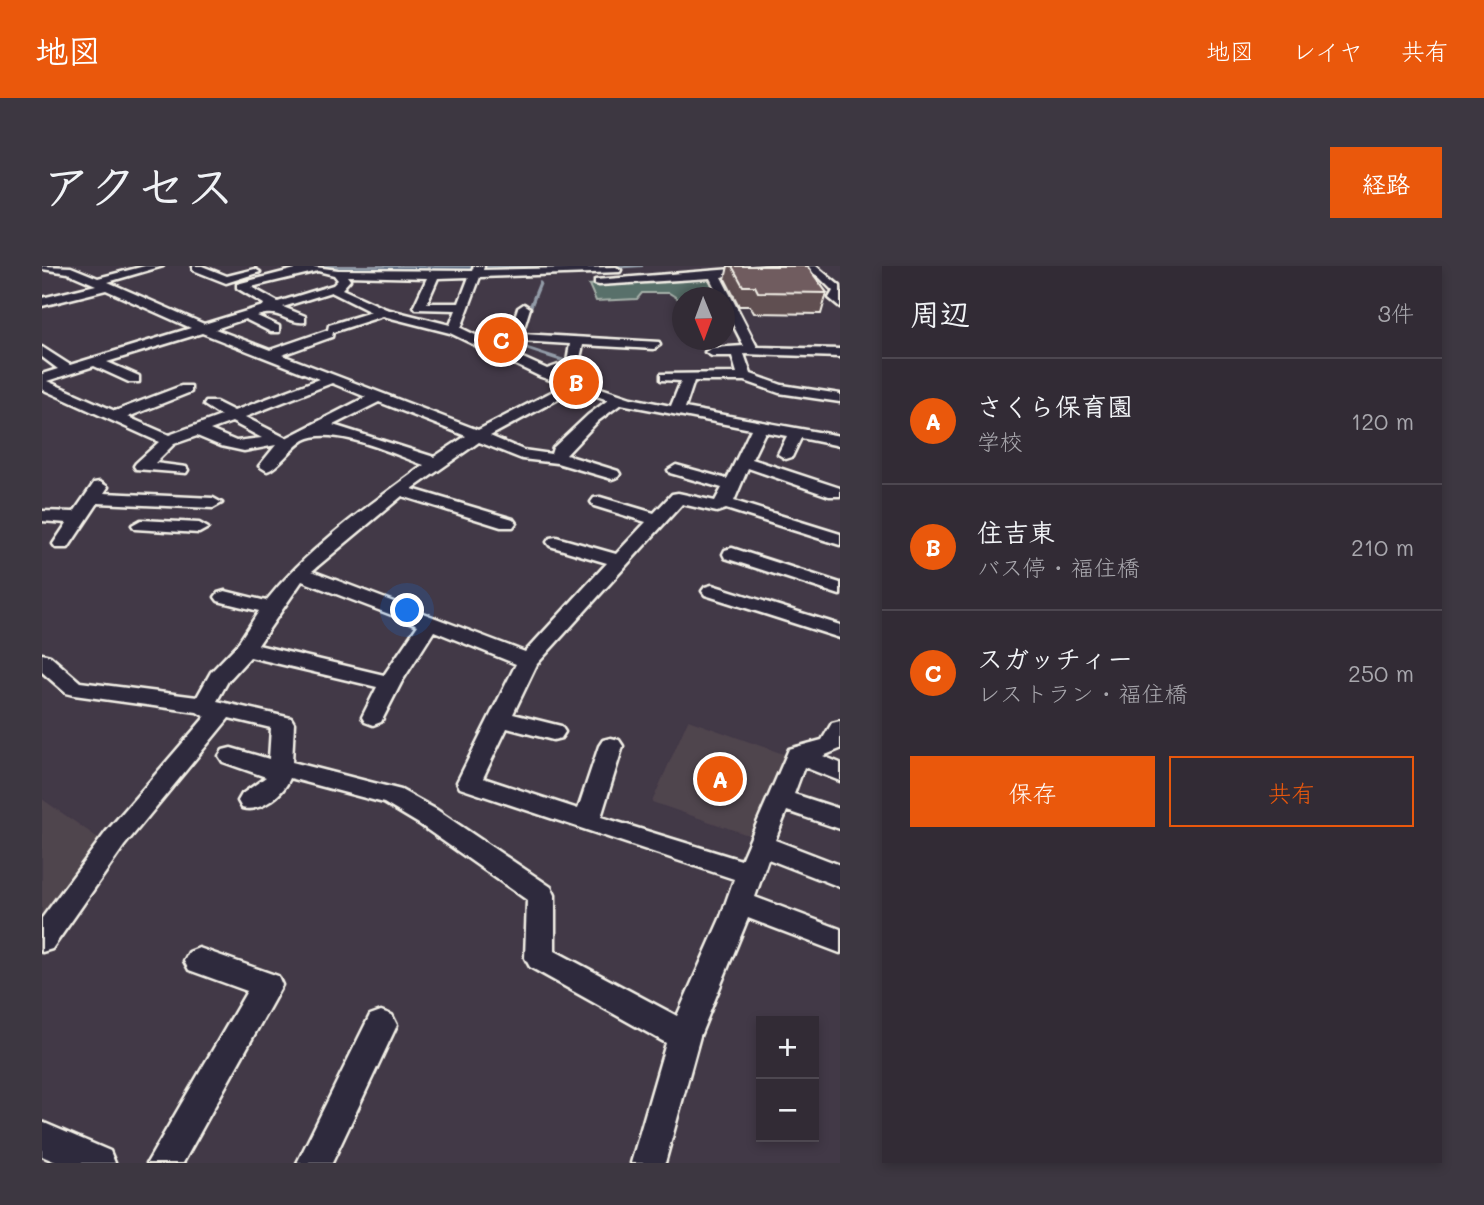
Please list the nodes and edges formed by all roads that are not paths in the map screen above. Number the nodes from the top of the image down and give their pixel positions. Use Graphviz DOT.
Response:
graph roads {
  1 [pos="43,266"];
  2 [pos="158,266"];
  3 [pos="272,266"];
  4 [pos="314,267"];
  5 [pos="197,268"];
  6 [pos="616,270"];
  7 [pos="477,271"];
  8 [pos="578,272"];
  9 [pos="338,273"];
  10 [pos="714,274"];
  11 [pos="434,275"];
  12 [pos="101,284"];
  13 [pos="331,288"];
  14 [pos="42,302"];
  15 [pos="336,302"];
  16 [pos="840,303"];
  17 [pos="272,305"];
  18 [pos="461,307"];
  19 [pos="524,308"];
  20 [pos="382,312"];
  21 [pos="243,314"];
  22 [pos="202,328"];
  23 [pos="275,329"];
  24 [pos="454,330"];
  25 [pos="517,337"];
  26 [pos="577,341"];
  27 [pos="654,345"];
  28 [pos="752,350"];
  29 [pos="42,351"];
  30 [pos="712,352"];
  31 [pos="737,352"];
  32 [pos="840,353"];
  33 [pos="269,355"];
  34 [pos="509,358"];
  35 [pos="94,361"];
  36 [pos="67,369"];
  37 [pos="546,374"];
  38 [pos="666,377"];
  39 [pos="689,377"];
  40 [pos="745,377"];
  41 [pos="135,379"];
  42 [pos="331,379"];
  43 [pos="42,381"];
  44 [pos="577,384"];
  45 [pos="186,389"];
  46 [pos="377,397"];
  47 [pos="840,398"];
  48 [pos="619,399"];
  49 [pos="211,405"];
  50 [pos="677,410"];
  51 [pos="114,417"];
  52 [pos="230,417"];
  53 [pos="760,425"];
  54 [pos="197,430"];
  55 [pos="312,430"];
  56 [pos="797,432"];
  57 [pos="479,436"];
  58 [pos="169,441"];
  59 [pos="840,441"];
  60 [pos="280,442"];
  61 [pos="786,454"];
  62 [pos="558,458"];
  63 [pos="743,461"];
  64 [pos="435,463"];
  65 [pos="267,466"];
  66 [pos="180,470"];
  67 [pos="676,470"];
  68 [pos="612,474"];
  69 [pos="399,490"];
  70 [pos="835,492"];
  71 [pos="728,494"];
  72 [pos="173,501"];
  73 [pos="600,502"];
  74 [pos="213,503"];
  75 [pos="42,516"];
  76 [pos="80,518"];
  77 [pos="658,520"];
  78 [pos="507,523"];
  79 [pos="199,528"];
  80 [pos="840,540"];
  81 [pos="556,541"];
  82 [pos="62,544"];
  83 [pos="732,554"];
  84 [pos="619,561"];
  85 [pos="299,573"];
  86 [pos="840,590"];
  87 [pos="712,591"];
  88 [pos="225,597"];
  89 [pos="271,608"];
  90 [pos="430,622"];
  91 [pos="840,632"];
  92 [pos="245,649"];
  93 [pos="42,661"];
  94 [pos="528,661"];
  95 [pos="390,683"];
  96 [pos="203,705"];
  97 [pos="373,717"];
  98 [pos="501,719"];
  99 [pos="840,729"];
  100 [pos="553,732"];
  101 [pos="611,746"];
  102 [pos="797,755"];
  103 [pos="231,756"];
  104 [pos="280,768"];
  105 [pos="840,772"];
  106 [pos="778,798"];
  107 [pos="251,801"];
  108 [pos="840,819"];
  109 [pos="587,822"];
  110 [pos="760,845"];
  111 [pos="749,873"];
  112 [pos="840,876"];
  113 [pos="740,903"];
  114 [pos="42,940"];
  115 [pos="840,941"];
  116 [pos="199,961"];
  117 [pos="381,1025"];
  118 [pos="684,1036"];
  119 [pos="42,1139"];
  120 [pos="98,1163"];
  121 [pos="164,1163"];
  122 [pos="314,1163"];
  123 [pos="648,1163"];
  1 -- 12 [label="street"];
  2 -- 12 [label="street"];
  3 -- 5 [label="street"];
  4 -- 9 [label="street"];
  4 -- 17 [label="street"];
  6 -- 8 [label="street"];
  7 -- 8 [label="street"];
  7 -- 11 [label="street"];
  7 -- 18 [label="street"];
  8 -- 10 [label="street"];
  9 -- 11 [label="street"];
  9 -- 13 [label="street"];
  10 -- 16 [label="street"];
  10 -- 28 [label="street"];
  11 -- 18 [label="street"];
  12 -- 14 [label="street"];
  12 -- 22 [label="street"];
  13 -- 15 [label="street"];
  13 -- 17 [label="street"];
  15 -- 17 [label="street"];
  15 -- 20 [label="street"];
  17 -- 21 [label="street"];
  18 -- 24 [label="street"];
  19 -- 25 [label="street"];
  20 -- 24 [label="street"];
  20 -- 33 [label="street"];
  21 -- 22 [label="street"];
  21 -- 23 [label="street"];
  22 -- 33 [label="street"];
  22 -- 35 [label="street"];
  24 -- 34 [label="street"];
  25 -- 26 [label="street"];
  25 -- 34 [label="street"];
  26 -- 27 [label="street"];
  26 -- 37 [label="street"];
  28 -- 31 [label="street"];
  28 -- 32 [label="street"];
  29 -- 36 [label="street"];
  30 -- 31 [label="street"];
  31 -- 40 [label="street"];
  33 -- 42 [label="street"];
  34 -- 37 [label="street"];
  35 -- 36 [label="street"];
  35 -- 41 [label="street"];
  36 -- 43 [label="street"];
  37 -- 44 [label="street"];
  38 -- 39 [label="street"];
  39 -- 40 [label="street"];
  39 -- 50 [label="street"];
  40 -- 47 [label="street"];
  42 -- 46 [label="street"];
  42 -- 52 [label="street"];
  43 -- 51 [label="street"];
  44 -- 48 [label="street"];
  44 -- 57 [label="street"];
  45 -- 51 [label="street"];
  46 -- 55 [label="street"];
  46 -- 57 [label="street"];
  48 -- 50 [label="street"];
  48 -- 62 [label="street"];
  49 -- 52 [label="street"];
  50 -- 53 [label="street"];
  51 -- 58 [label="street"];
  52 -- 54 [label="street"];
  52 -- 60 [label="street"];
  53 -- 56 [label="street"];
  53 -- 63 [label="street"];
  54 -- 58 [label="street"];
  54 -- 60 [label="street"];
  55 -- 60 [label="street"];
  55 -- 64 [label="street"];
  56 -- 59 [label="street"];
  56 -- 61 [label="street"];
  57 -- 62 [label="street"];
  57 -- 64 [label="street"];
  58 -- 66 [label="street"];
  60 -- 65 [label="street"];
  62 -- 68 [label="street"];
  63 -- 70 [label="street"];
  63 -- 71 [label="street"];
  64 -- 69 [label="street"];
  67 -- 71 [label="street"];
  69 -- 78 [label="street"];
  69 -- 85 [label="street"];
  71 -- 77 [label="street"];
  71 -- 80 [label="street"];
  72 -- 74 [label="street"];
  72 -- 76 [label="street"];
  72 -- 79 [label="street"];
  73 -- 77 [label="street"];
  75 -- 76 [label="street"];
  76 -- 82 [label="street"];
  77 -- 84 [label="street"];
  81 -- 84 [label="street"];
  83 -- 86 [label="street"];
  84 -- 94 [label="street"];
  85 -- 89 [label="street"];
  85 -- 90 [label="street"];
  87 -- 91 [label="street"];
  88 -- 89 [label="street"];
  89 -- 92 [label="street"];
  90 -- 94 [label="street"];
  90 -- 95 [label="street"];
  92 -- 95 [label="street"];
  92 -- 96 [label="street"];
  93 -- 96 [label="street"];
  94 -- 98 [label="street"];
  95 -- 97 [label="street"];
  96 -- 104 [label="street"];
  96 -- 114 [label="street"];
  98 -- 100 [label="street"];
  98 -- 109 [label="street"];
  99 -- 102 [label="street"];
  101 -- 109 [label="street"];
  102 -- 105 [label="street"];
  102 -- 106 [label="street"];
  103 -- 104 [label="street"];
  104 -- 107 [label="street"];
  104 -- 118 [label="street"];
  106 -- 108 [label="street"];
  106 -- 110 [label="street"];
  109 -- 111 [label="street"];
  110 -- 111 [label="street"];
  110 -- 112 [label="street"];
  111 -- 113 [label="street"];
  113 -- 115 [label="street"];
  113 -- 118 [label="street"];
  116 -- 121 [label="street"];
  117 -- 122 [label="street"];
  118 -- 123 [label="street"];
  119 -- 120 [label="street"];
}
